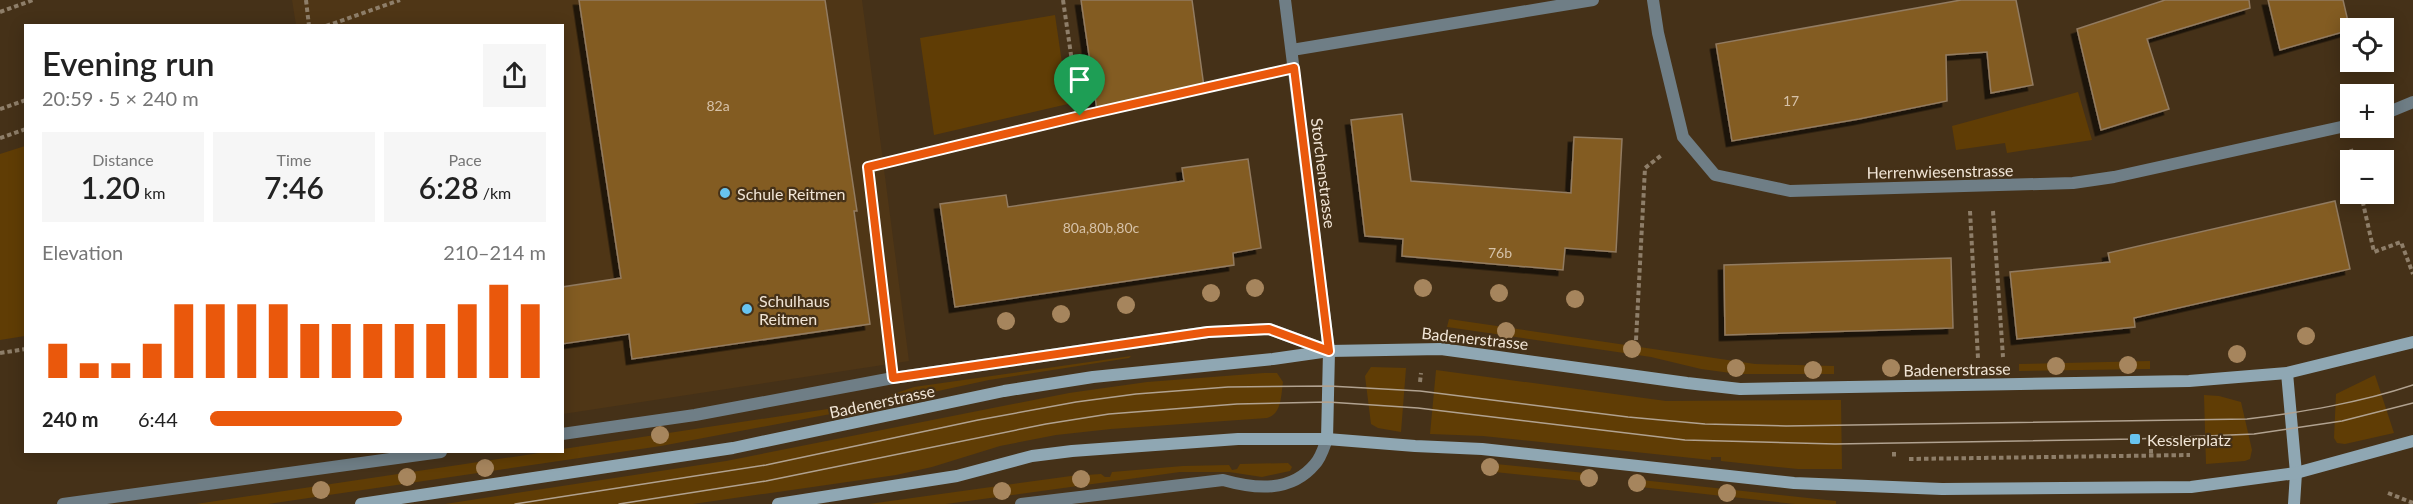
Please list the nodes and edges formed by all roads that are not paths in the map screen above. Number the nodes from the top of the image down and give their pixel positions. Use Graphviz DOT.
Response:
graph roads {
  1 [pos="1285,0"];
  2 [pos="1593,0"];
  3 [pos="1653,0"];
  4 [pos="1292,50"];
  5 [pos="2413,102"];
  6 [pos="2394,110"];
  7 [pos="2340,127"];
  8 [pos="2413,342"];
  9 [pos="1329,351"];
  10 [pos="2287,373"];
  11 [pos="564,434"];
  12 [pos="1327,439"];
  13 [pos="2413,441"];
  14 [pos="434,453"];
  15 [pos="2296,473"];
  16 [pos="63,504"];
  17 [pos="361,504"];
  18 [pos="778,504"];
  19 [pos="1021,504"];
  20 [pos="2294,504"];
  1 -- 4 [label="street, Storchenstrasse"];
  2 -- 4 [label="street"];
  3 -- 7 [label="street, Herrenwiesenstrasse"];
  4 -- 9 [label="street, Storchenstrasse"];
  5 -- 6 [label="street"];
  8 -- 10 [label="main road, Badenerstrasse"];
  9 -- 10 [label="main road, Badenerstrasse"];
  9 -- 11 [label="street"];
  9 -- 12 [label="main road"];
  9 -- 17 [label="main road, Badenerstrasse"];
  10 -- 15 [label="main road"];
  12 -- 15 [label="main road"];
  12 -- 18 [label="main road"];
  12 -- 19 [label="street"];
  13 -- 15 [label="main road"];
  14 -- 16 [label="street"];
  15 -- 20 [label="main road"];
}
